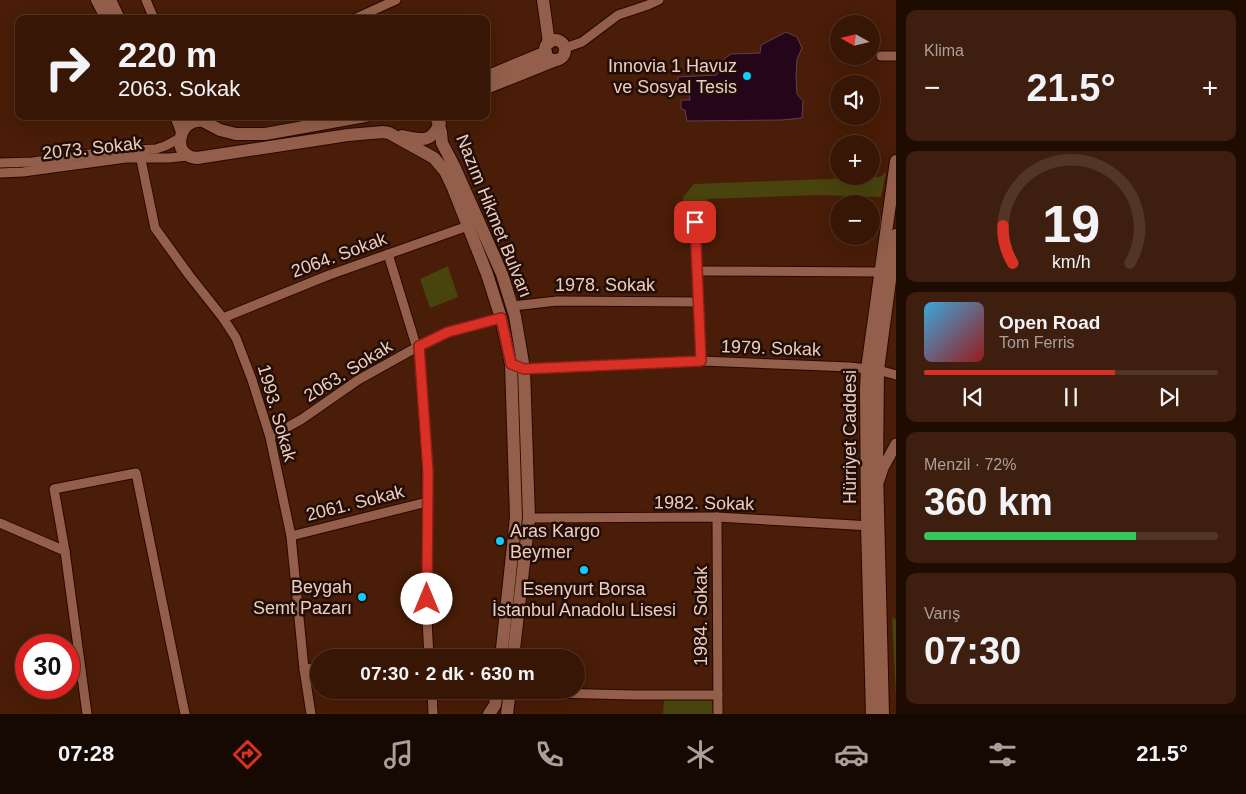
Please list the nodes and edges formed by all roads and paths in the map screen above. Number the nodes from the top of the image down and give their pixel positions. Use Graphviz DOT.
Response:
graph roads {
  1 [pos="97,0"];
  2 [pos="110,0"];
  3 [pos="146,0"];
  4 [pos="396,0"];
  5 [pos="659,0"];
  6 [pos="634,4"];
  7 [pos="544,5"];
  8 [pos="105,15"];
  9 [pos="118,15"];
  10 [pos="152,15"];
  11 [pos="363,15"];
  12 [pos="555,46"];
  13 [pos="881,56"];
  14 [pos="896,56"];
  15 [pos="490,75"];
  16 [pos="490,86"];
  17 [pos="177,120"];
  18 [pos="196,120"];
  19 [pos="202,120"];
  20 [pos="343,120"];
  21 [pos="439,120"];
  22 [pos="389,133"];
  23 [pos="181,135"];
  24 [pos="140,154"];
  25 [pos="188,156"];
  26 [pos="896,161"];
  27 [pos="0,163"];
  28 [pos="0,172"];
  29 [pos="695,222"];
  30 [pos="468,226"];
  31 [pos="896,235"];
  32 [pos="388,254"];
  33 [pos="697,271"];
  34 [pos="880,272"];
  35 [pos="698,302"];
  36 [pos="513,306"];
  37 [pos="223,318"];
  38 [pos="501,318"];
  39 [pos="419,346"];
  40 [pos="701,361"];
  41 [pos="511,364"];
  42 [pos="524,369"];
  43 [pos="872,369"];
  44 [pos="896,375"];
  45 [pos="270,437"];
  46 [pos="877,444"];
  47 [pos="896,444"];
  48 [pos="877,485"];
  49 [pos="427,502"];
  50 [pos="522,518"];
  51 [pos="717,518"];
  52 [pos="0,523"];
  53 [pos="873,527"];
  54 [pos="291,536"];
  55 [pos="65,550"];
  56 [pos="429,649"];
  57 [pos="502,649"];
  58 [pos="514,649"];
  59 [pos="304,669"];
  60 [pos="310,669"];
  61 [pos="585,693"];
  62 [pos="718,695"];
  63 [pos="432,699"];
  64 [pos="500,699"];
  65 [pos="506,699"];
  66 [pos="87,714"];
  67 [pos="185,714"];
  68 [pos="310,714"];
  69 [pos="433,714"];
  70 [pos="489,714"];
  71 [pos="507,714"];
  72 [pos="718,714"];
  73 [pos="872,714"];
  74 [pos="883,714"];
  1 -- 8 [label="main road"];
  2 -- 9 [label="main road"];
  3 -- 10 [label="street"];
  4 -- 11 [label="street"];
  5 -- 6 [label="street"];
  6 -- 12 [label="street"];
  7 -- 12 [label="main road"];
  12 -- 15 [label="main road"];
  12 -- 16 [label="main road"];
  13 -- 14 [label="street"];
  17 -- 23 [label="main road"];
  18 -- 23 [label="main road"];
  19 -- 20 [label="main road"];
  21 -- 22 [label="main road"];
  21 -- 36 [label="main road, Nazım Hikmet Bulvarı"];
  22 -- 25 [label="main road"];
  22 -- 30 [label="main road, Nazım Hikmet Bulvarı"];
  23 -- 24 [label="street, 2073. Sokak"];
  23 -- 25 [label="main road"];
  24 -- 25 [label="street, 2073. Sokak"];
  24 -- 27 [label="street, 2073. Sokak"];
  24 -- 28 [label="street, 2073. Sokak"];
  24 -- 37 [label="street, 1993. Sokak"];
  26 -- 34 [label="main road, Hürriyet Caddesi"];
  29 -- 33 [label="street"];
  30 -- 32 [label="street, 2064. Sokak"];
  30 -- 38 [label="main road, Nazım Hikmet Bulvarı"];
  31 -- 43 [label="main road, Hürriyet Caddesi"];
  32 -- 37 [label="street, 2064. Sokak"];
  32 -- 39 [label="street"];
  33 -- 34 [label="street"];
  33 -- 35 [label="street"];
  34 -- 43 [label="main road, Hürriyet Caddesi"];
  35 -- 36 [label="street, 1978. Sokak"];
  35 -- 40 [label="street"];
  36 -- 42 [label="main road, Nazım Hikmet Bulvarı"];
  37 -- 45 [label="street, 1993. Sokak"];
  38 -- 39 [label="street, 2063. Sokak"];
  38 -- 41 [label="main road, Nazım Hikmet Bulvarı"];
  39 -- 45 [label="street, 2063. Sokak"];
  39 -- 49 [label="street"];
  40 -- 42 [label="street, 1979. Sokak"];
  40 -- 43 [label="street, 1979. Sokak"];
  41 -- 42 [label="main road"];
  41 -- 50 [label="main road, Nazım Hikmet Bulvarı"];
  42 -- 50 [label="main road, Nazım Hikmet Bulvarı"];
  43 -- 44 [label="street, 1979. Sokak"];
  43 -- 46 [label="main road, Hürriyet Caddesi"];
  43 -- 53 [label="main road, Hürriyet Caddesi"];
  45 -- 54 [label="street, 1993. Sokak"];
  46 -- 47 [label="street"];
  46 -- 48 [label="main road, Hürriyet Caddesi"];
  47 -- 48 [label="street"];
  48 -- 53 [label="main road, Hürriyet Caddesi"];
  49 -- 54 [label="street, 2061. Sokak"];
  49 -- 56 [label="street"];
  50 -- 51 [label="street, 1982. Sokak"];
  50 -- 57 [label="main road, Nazım Hikmet Bulvarı"];
  50 -- 58 [label="main road, Nazım Hikmet Bulvarı"];
  51 -- 53 [label="street, 1982. Sokak"];
  51 -- 62 [label="street, 1984. Sokak"];
  52 -- 55 [label="street"];
  53 -- 73 [label="main road, Hürriyet Caddesi"];
  53 -- 74 [label="main road, Hürriyet Caddesi"];
  54 -- 59 [label="street, 1993. Sokak"];
  55 -- 66 [label="street"];
  55 -- 67 [label="street"];
  59 -- 60 [label="street"];
  59 -- 68 [label="street, 1993. Sokak"];
  61 -- 62 [label="street"];
  62 -- 72 [label="street, 1984. Sokak"];
  63 -- 69 [label="street"];
  64 -- 70 [label="main road"];
  65 -- 71 [label="main road"];
}
